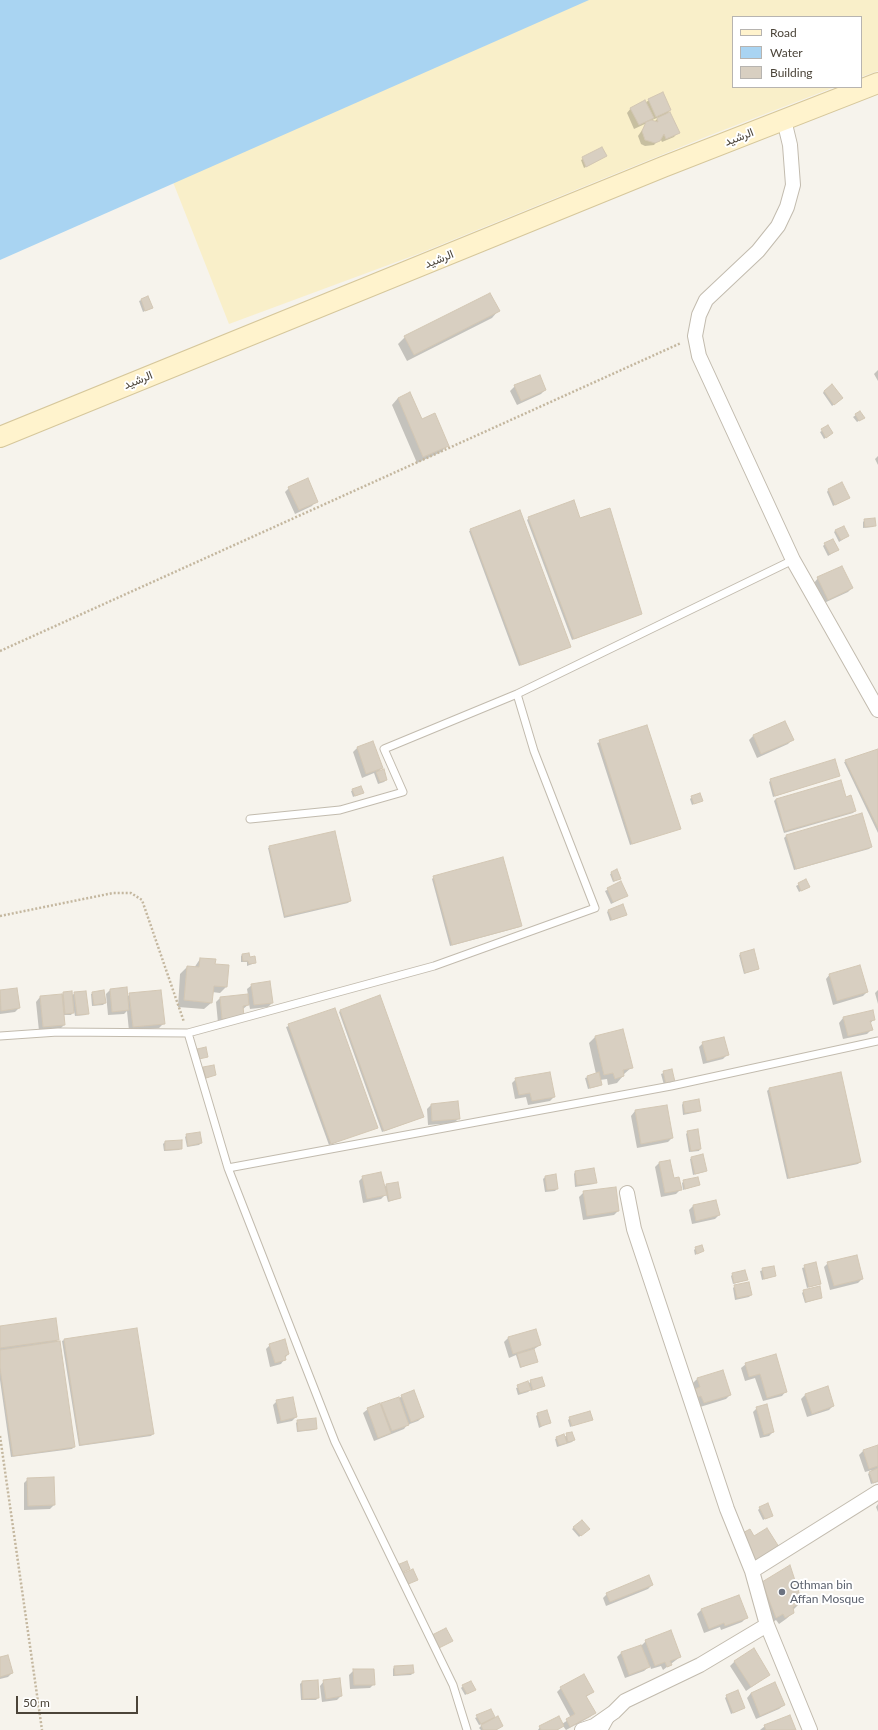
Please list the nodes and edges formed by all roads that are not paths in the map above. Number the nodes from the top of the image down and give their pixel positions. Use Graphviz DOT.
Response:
graph roads {
  1 [pos="878,83"];
  2 [pos="784,120"];
  3 [pos="0,438"];
  4 [pos="793,560"];
  5 [pos="517,694"];
  6 [pos="878,710"];
  7 [pos="250,819"];
  8 [pos="188,1033"];
  9 [pos="0,1036"];
  10 [pos="878,1041"];
  11 [pos="228,1168"];
  12 [pos="627,1193"];
  13 [pos="878,1492"];
  14 [pos="752,1571"];
  15 [pos="767,1625"];
  16 [pos="614,1712"];
  17 [pos="467,1730"];
  18 [pos="582,1730"];
  19 [pos="604,1730"];
  20 [pos="810,1730"];
  1 -- 2 [label="main road, الرشيد"];
  2 -- 3 [label="main road, الرشيد"];
  2 -- 4 [label="street"];
  4 -- 5 [label="lane"];
  4 -- 6 [label="street"];
  5 -- 7 [label="lane"];
  5 -- 8 [label="lane"];
  8 -- 9 [label="lane"];
  8 -- 11 [label="lane"];
  10 -- 11 [label="lane"];
  11 -- 17 [label="lane"];
  12 -- 14 [label="street"];
  13 -- 14 [label="street"];
  14 -- 15 [label="street"];
  15 -- 16 [label="street"];
  15 -- 20 [label="street"];
  16 -- 18 [label="street"];
  16 -- 19 [label="lane"];
}
